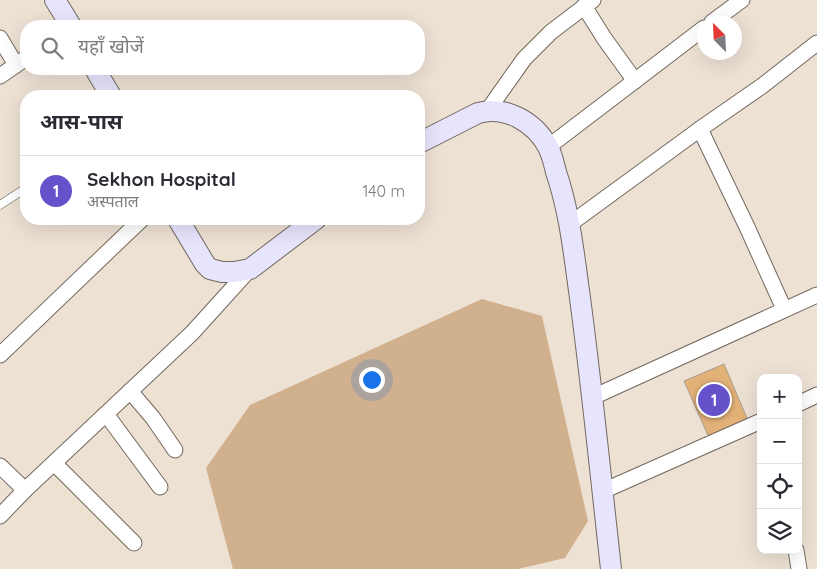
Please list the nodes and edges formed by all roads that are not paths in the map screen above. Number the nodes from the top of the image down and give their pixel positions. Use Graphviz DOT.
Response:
graph roads {
  1 [pos="55,0"];
  2 [pos="742,0"];
  3 [pos="588,3"];
  4 [pos="722,15"];
  5 [pos="67,20"];
  6 [pos="697,33"];
  7 [pos="0,38"];
  8 [pos="817,44"];
  9 [pos="20,61"];
  10 [pos="20,63"];
  11 [pos="98,75"];
  12 [pos="0,76"];
  13 [pos="635,81"];
  14 [pos="107,90"];
  15 [pos="488,110"];
  16 [pos="700,129"];
  17 [pos="425,140"];
  18 [pos="548,147"];
  19 [pos="20,192"];
  20 [pos="0,205"];
  21 [pos="570,224"];
  22 [pos="136,225"];
  23 [pos="182,225"];
  24 [pos="308,225"];
  25 [pos="250,269"];
  26 [pos="817,295"];
  27 [pos="784,309"];
  28 [pos="0,355"];
  29 [pos="130,391"];
  30 [pos="817,395"];
  31 [pos="593,397"];
  32 [pos="802,402"];
  33 [pos="106,414"];
  34 [pos="757,423"];
  35 [pos="175,450"];
  36 [pos="54,463"];
  37 [pos="0,466"];
  38 [pos="160,487"];
  39 [pos="25,490"];
  40 [pos="603,491"];
  41 [pos="0,516"];
  42 [pos="134,543"];
  43 [pos="797,554"];
  44 [pos="612,569"];
  45 [pos="799,569"];
  1 -- 5 [label="street"];
  2 -- 4 [label="street"];
  3 -- 13 [label="street"];
  3 -- 15 [label="street"];
  6 -- 13 [label="street"];
  7 -- 9 [label="street"];
  8 -- 16 [label="street"];
  10 -- 12 [label="street"];
  11 -- 14 [label="street"];
  13 -- 18 [label="street"];
  15 -- 17 [label="street"];
  15 -- 18 [label="street"];
  16 -- 21 [label="street"];
  16 -- 27 [label="street"];
  18 -- 21 [label="street"];
  19 -- 20 [label="lane"];
  21 -- 31 [label="street"];
  22 -- 28 [label="street"];
  23 -- 25 [label="street"];
  24 -- 25 [label="street"];
  25 -- 29 [label="street"];
  26 -- 27 [label="street"];
  27 -- 31 [label="street"];
  29 -- 33 [label="street"];
  29 -- 35 [label="street"];
  30 -- 32 [label="street"];
  31 -- 40 [label="street"];
  33 -- 36 [label="street"];
  33 -- 38 [label="street"];
  34 -- 40 [label="street"];
  36 -- 39 [label="street"];
  36 -- 42 [label="street"];
  37 -- 39 [label="street"];
  39 -- 41 [label="street"];
  40 -- 44 [label="street"];
  43 -- 45 [label="street"];
}
